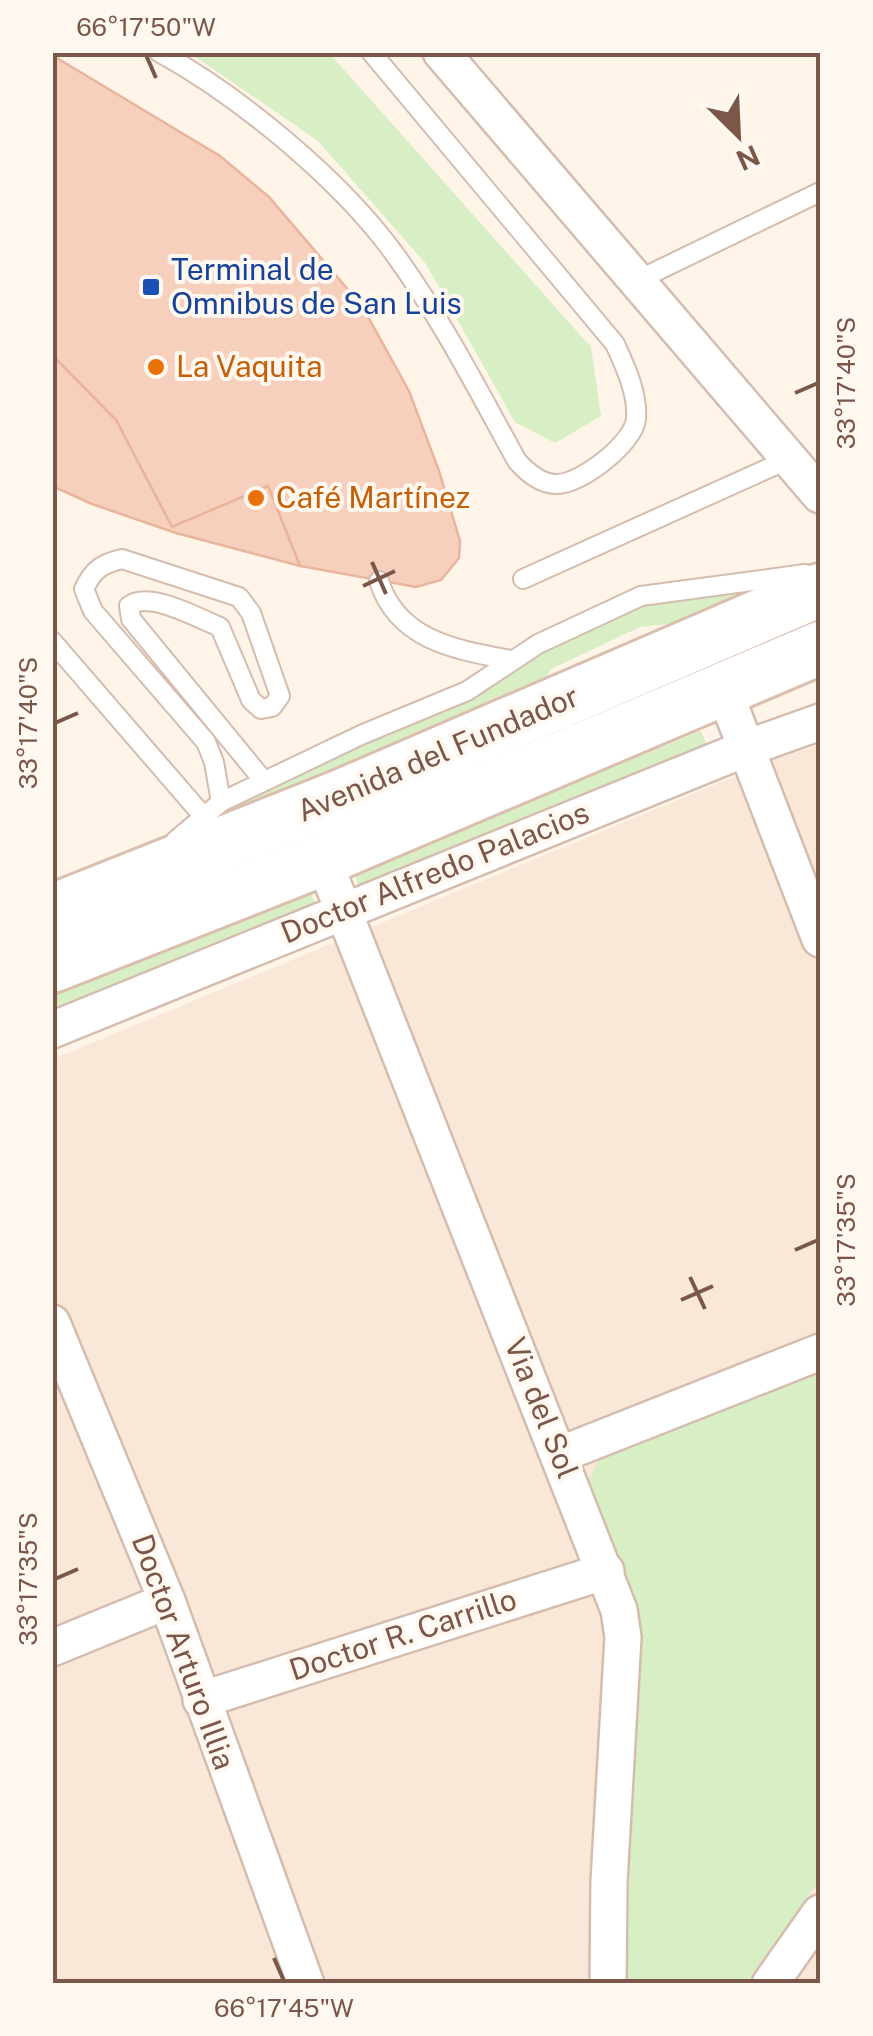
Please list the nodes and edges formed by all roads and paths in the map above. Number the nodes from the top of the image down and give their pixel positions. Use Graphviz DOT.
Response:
graph roads {
  1 [pos="159,52"];
  2 [pos="371,52"];
  3 [pos="441,52"];
  4 [pos="820,192"];
  5 [pos="636,281"];
  6 [pos="788,460"];
  7 [pos="820,496"];
  8 [pos="820,572"];
  9 [pos="523,580"];
  10 [pos="379,581"];
  11 [pos="820,590"];
  12 [pos="52,641"];
  13 [pos="820,648"];
  14 [pos="511,660"];
  15 [pos="723,688"];
  16 [pos="820,722"];
  17 [pos="747,748"];
  18 [pos="263,780"];
  19 [pos="221,802"];
  20 [pos="204,817"];
  21 [pos="323,859"];
  22 [pos="126,881"];
  23 [pos="345,910"];
  24 [pos="52,911"];
  25 [pos="820,939"];
  26 [pos="52,966"];
  27 [pos="52,1030"];
  28 [pos="52,1324"];
  29 [pos="820,1352"];
  30 [pos="559,1454"];
  31 [pos="606,1570"];
  32 [pos="167,1601"];
  33 [pos="52,1648"];
  34 [pos="201,1700"];
  35 [pos="820,1914"];
  36 [pos="306,1984"];
  37 [pos="608,1984"];
  38 [pos="770,1984"];
  1 -- 2 [label="lane"];
  3 -- 5 [label="street"];
  4 -- 5 [label="lane"];
  5 -- 6 [label="street"];
  6 -- 7 [label="street"];
  6 -- 9 [label="lane"];
  8 -- 14 [label="lane"];
  10 -- 14 [label="lane"];
  11 -- 22 [label="main road, Avenida del Fundador"];
  12 -- 20 [label="lane"];
  13 -- 15 [label="main road, Avenida del Fundador"];
  14 -- 18 [label="lane"];
  15 -- 17 [label="street"];
  15 -- 21 [label="main road, Avenida del Fundador"];
  16 -- 17 [label="street, Doctor Alfredo Palacios"];
  17 -- 23 [label="street, Doctor Alfredo Palacios"];
  17 -- 25 [label="street"];
  18 -- 19 [label="lane"];
  18 -- 19 [label="lane"];
  19 -- 20 [label="lane"];
  20 -- 22 [label="lane"];
  21 -- 23 [label="street, Via del Sol"];
  21 -- 26 [label="main road, Avenida del Fundador"];
  22 -- 24 [label="main road, Avenida del Fundador"];
  23 -- 27 [label="street, Doctor Alfredo Palacios"];
  23 -- 30 [label="street, Via del Sol"];
  28 -- 32 [label="street, Doctor Arturo Illia"];
  29 -- 30 [label="street"];
  30 -- 31 [label="street, Via del Sol"];
  31 -- 34 [label="street, Doctor R. Carrillo"];
  31 -- 37 [label="street, Via del Sol"];
  32 -- 33 [label="street"];
  32 -- 34 [label="street, Doctor Arturo Illia"];
  34 -- 36 [label="street, Doctor Arturo Illia"];
  35 -- 38 [label="street"];
}
